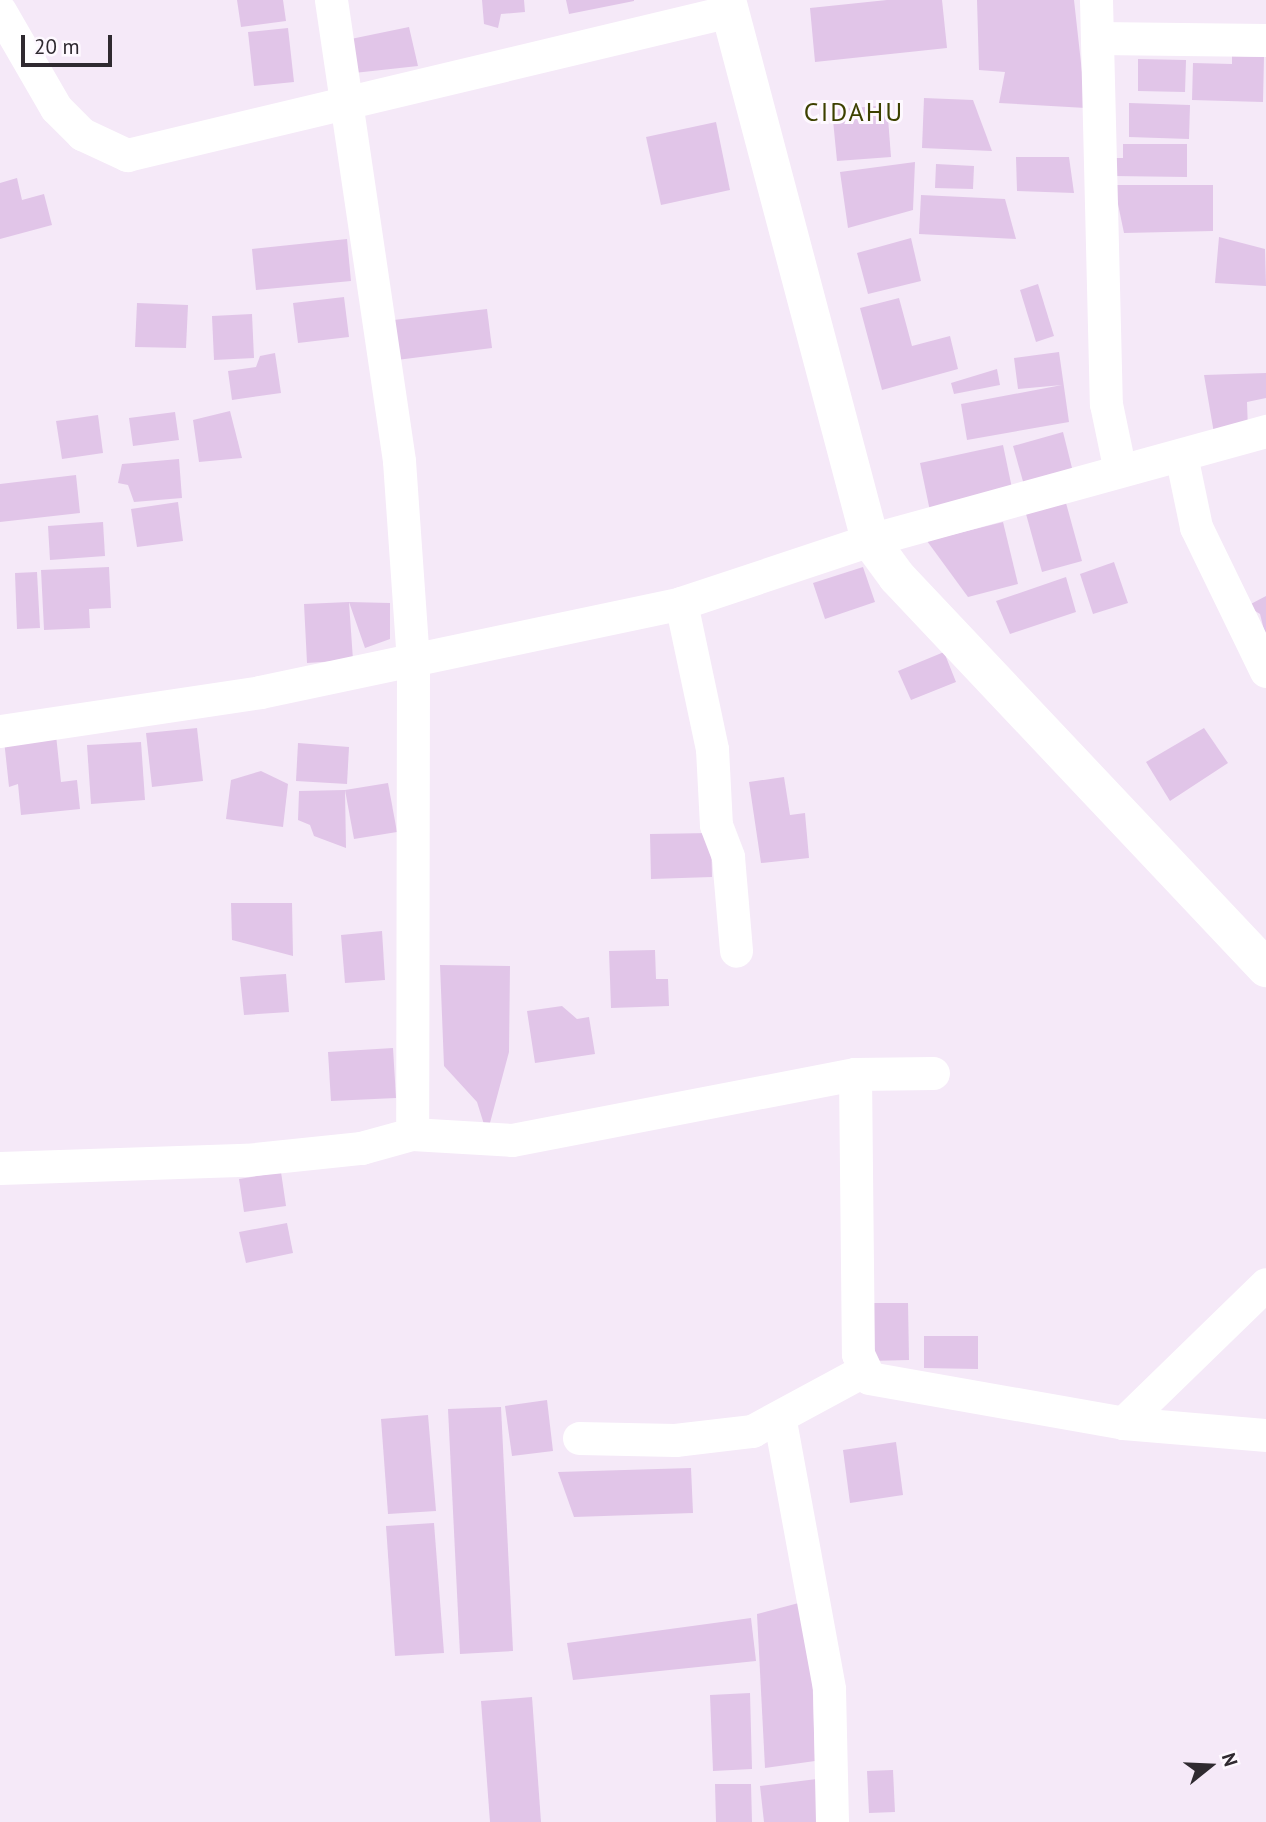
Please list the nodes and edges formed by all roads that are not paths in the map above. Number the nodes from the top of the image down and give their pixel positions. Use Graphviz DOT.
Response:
graph roads {
  1 [pos="331,0"];
  2 [pos="1096,0"];
  3 [pos="728,5"];
  4 [pos="0,10"];
  5 [pos="1098,38"];
  6 [pos="1266,40"];
  7 [pos="349,104"];
  8 [pos="1266,431"];
  9 [pos="1181,455"];
  10 [pos="1120,471"];
  11 [pos="870,540"];
  12 [pos="681,603"];
  13 [pos="413,662"];
  14 [pos="1266,671"];
  15 [pos="0,731"];
  16 [pos="736,951"];
  17 [pos="1260,953"];
  18 [pos="933,1073"];
  19 [pos="855,1074"];
  20 [pos="412,1134"];
  21 [pos="0,1168"];
  22 [pos="1266,1283"];
  23 [pos="863,1371"];
  24 [pos="780,1421"];
  25 [pos="1123,1423"];
  26 [pos="1266,1435"];
  27 [pos="579,1438"];
  28 [pos="832,1822"];
  1 -- 7 [label="street"];
  2 -- 5 [label="street"];
  3 -- 7 [label="street"];
  3 -- 11 [label="main road"];
  4 -- 7 [label="street"];
  5 -- 6 [label="street"];
  5 -- 10 [label="street"];
  7 -- 13 [label="street"];
  8 -- 9 [label="street"];
  9 -- 10 [label="street"];
  9 -- 14 [label="street"];
  10 -- 11 [label="street"];
  11 -- 12 [label="street"];
  11 -- 17 [label="main road"];
  12 -- 13 [label="street"];
  12 -- 16 [label="street"];
  13 -- 15 [label="street"];
  13 -- 20 [label="street"];
  18 -- 19 [label="street"];
  19 -- 20 [label="street"];
  19 -- 23 [label="street"];
  20 -- 21 [label="street"];
  22 -- 25 [label="street"];
  23 -- 24 [label="street"];
  23 -- 25 [label="street"];
  24 -- 27 [label="street"];
  24 -- 28 [label="street"];
  25 -- 26 [label="street"];
}
